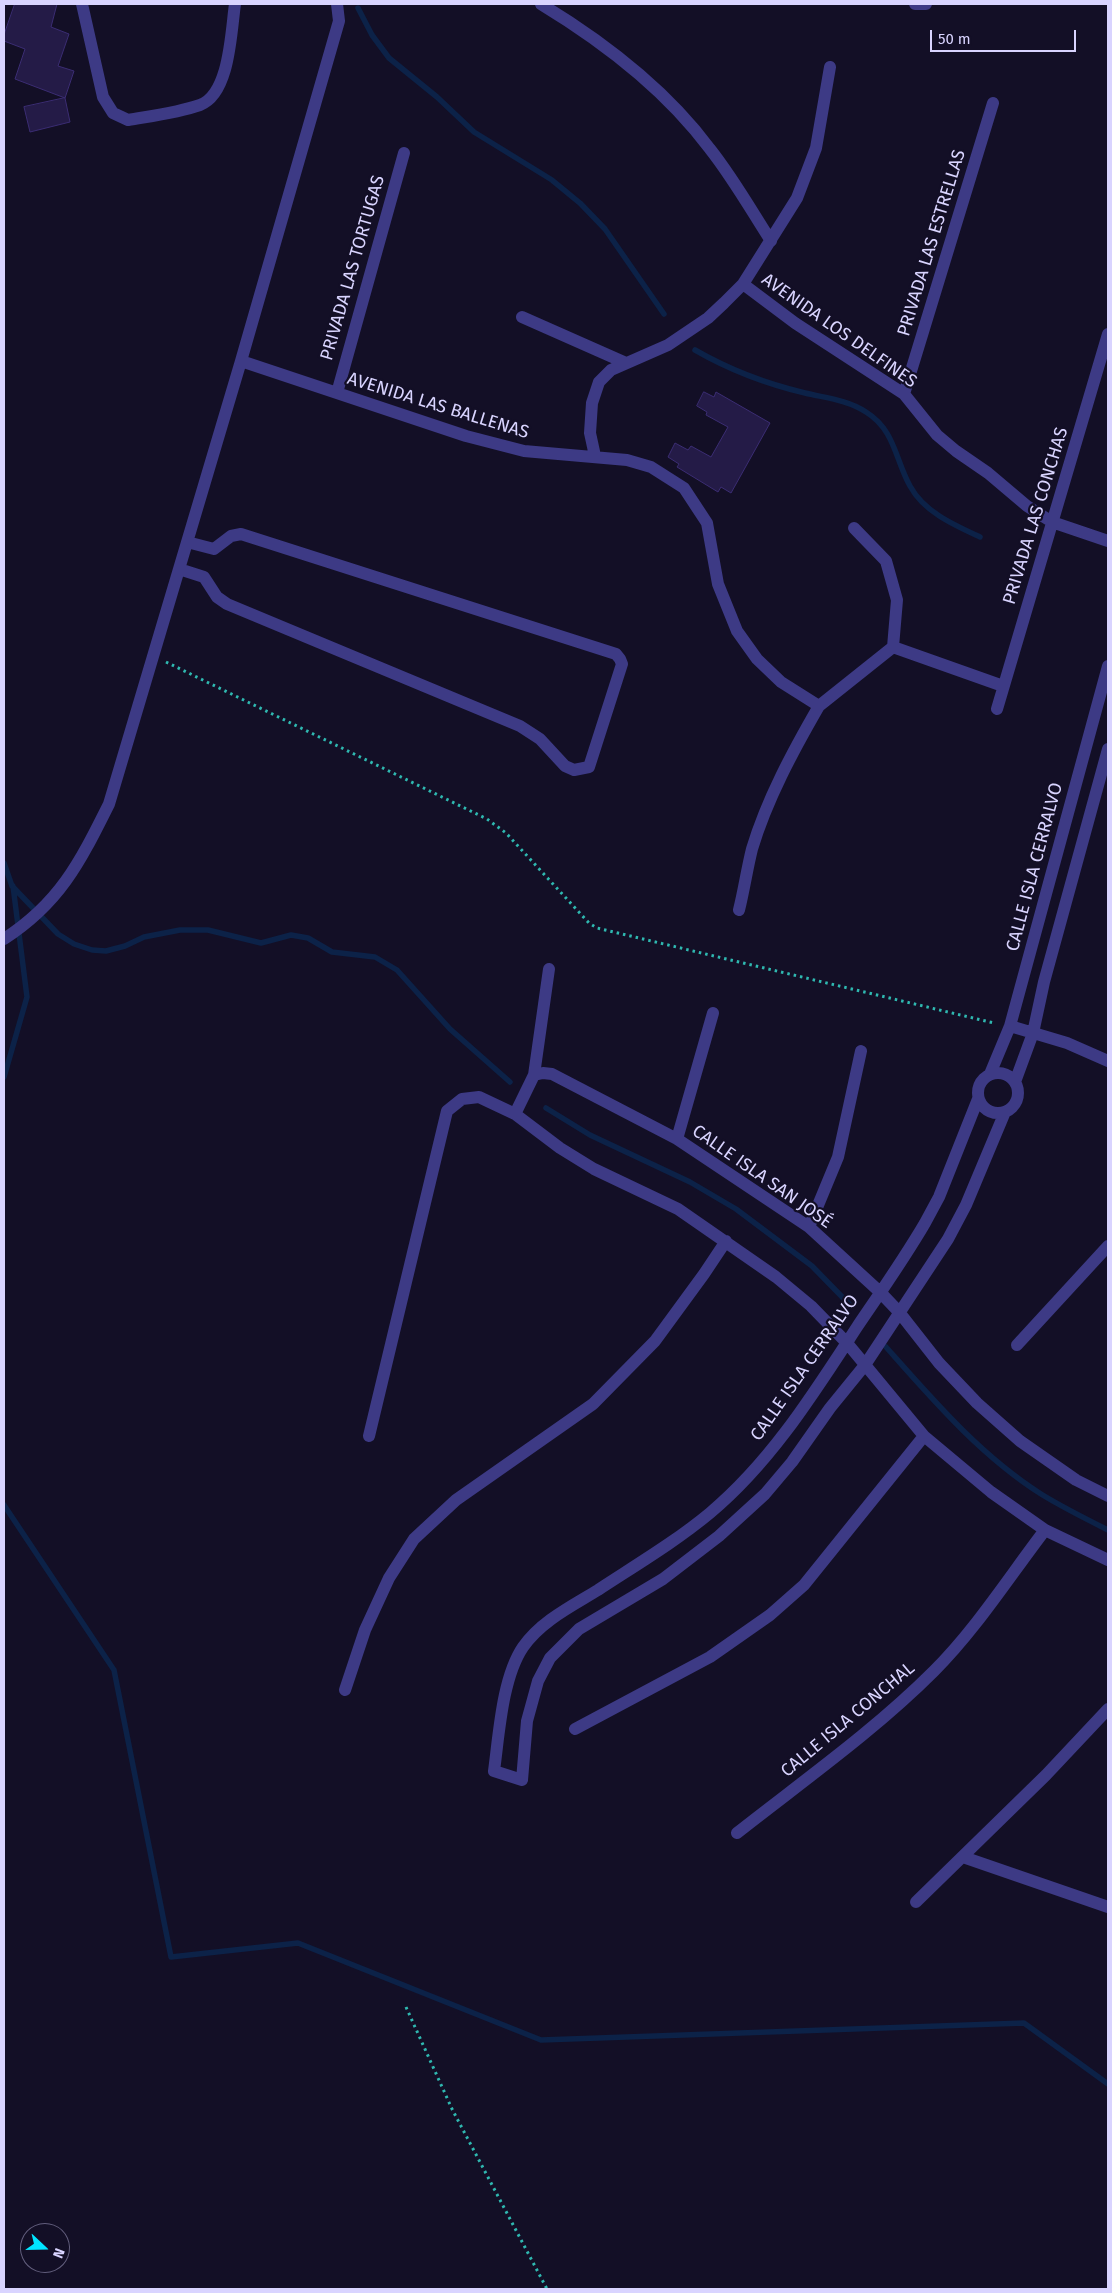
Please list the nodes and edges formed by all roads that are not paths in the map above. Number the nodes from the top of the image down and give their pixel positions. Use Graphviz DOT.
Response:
graph roads {
  1 [pos="82,4"];
  2 [pos="235,4"];
  3 [pos="337,4"];
  4 [pos="541,4"];
  5 [pos="915,4"];
  6 [pos="926,4"];
  7 [pos="830,66"];
  8 [pos="992,103"];
  9 [pos="404,153"];
  10 [pos="771,241"];
  11 [pos="743,284"];
  12 [pos="522,317"];
  13 [pos="1108,334"];
  14 [pos="241,361"];
  15 [pos="626,363"];
  16 [pos="337,393"];
  17 [pos="904,394"];
  18 [pos="595,456"];
  19 [pos="1052,522"];
  20 [pos="854,528"];
  21 [pos="1108,541"];
  22 [pos="187,542"];
  23 [pos="179,569"];
  24 [pos="893,647"];
  25 [pos="1108,666"];
  26 [pos="1003,686"];
  27 [pos="819,706"];
  28 [pos="997,709"];
  29 [pos="1108,749"];
  30 [pos="739,910"];
  31 [pos="4,939"];
  32 [pos="549,969"];
  33 [pos="713,1012"];
  34 [pos="1010,1026"];
  35 [pos="1033,1033"];
  36 [pos="861,1051"];
  37 [pos="1108,1061"];
  38 [pos="990,1074"];
  39 [pos="534,1075"];
  40 [pos="1015,1082"];
  41 [pos="978,1099"];
  42 [pos="1005,1112"];
  43 [pos="515,1114"];
  44 [pos="677,1139"];
  45 [pos="809,1227"];
  46 [pos="726,1241"];
  47 [pos="1108,1246"];
  48 [pos="880,1292"];
  49 [pos="899,1312"];
  50 [pos="847,1343"];
  51 [pos="1017,1345"];
  52 [pos="864,1364"];
  53 [pos="369,1436"];
  54 [pos="924,1436"];
  55 [pos="1108,1496"];
  56 [pos="1045,1530"];
  57 [pos="1108,1560"];
  58 [pos="345,1690"];
  59 [pos="1108,1709"];
  60 [pos="575,1729"];
  61 [pos="737,1833"];
  62 [pos="963,1857"];
  63 [pos="916,1902"];
  64 [pos="1108,1907"];
  1 -- 2 [label="street"];
  3 -- 14 [label="street"];
  4 -- 10 [label="street"];
  5 -- 6 [label="street"];
  7 -- 10 [label="street"];
  8 -- 17 [label="street, PRIVADA LAS ESTRELLAS"];
  9 -- 16 [label="street, PRIVADA LAS TORTUGAS"];
  10 -- 11 [label="street"];
  11 -- 15 [label="street"];
  11 -- 17 [label="street, AVENIDA LOS DELFINES"];
  12 -- 15 [label="street"];
  13 -- 19 [label="street, PRIVADA LAS CONCHAS"];
  14 -- 16 [label="street, AVENIDA LAS BALLENAS"];
  14 -- 22 [label="street"];
  15 -- 18 [label="street"];
  16 -- 18 [label="street, AVENIDA LAS BALLENAS"];
  17 -- 19 [label="street, AVENIDA LOS DELFINES"];
  18 -- 27 [label="street, AVENIDA LAS BALLENAS"];
  19 -- 21 [label="street, AVENIDA LOS DELFINES"];
  19 -- 26 [label="street, PRIVADA LAS CONCHAS"];
  20 -- 24 [label="street"];
  22 -- 23 [label="street"];
  22 -- 23 [label="street"];
  23 -- 31 [label="street"];
  24 -- 26 [label="street"];
  24 -- 27 [label="street"];
  25 -- 34 [label="street, CALLE ISLA CERRALVO"];
  26 -- 28 [label="street, PRIVADA LAS CONCHAS"];
  27 -- 30 [label="street"];
  29 -- 35 [label="street"];
  32 -- 39 [label="street"];
  33 -- 44 [label="street"];
  34 -- 35 [label="street"];
  34 -- 38 [label="street, CALLE ISLA CERRALVO"];
  35 -- 37 [label="street"];
  35 -- 40 [label="street"];
  36 -- 45 [label="street"];
  38 -- 40 [label="street"];
  38 -- 41 [label="street"];
  39 -- 43 [label="street"];
  39 -- 44 [label="street, CALLE ISLA SAN JOSÉ"];
  40 -- 42 [label="street"];
  41 -- 42 [label="street"];
  41 -- 48 [label="street, CALLE ISLA CERRALVO"];
  42 -- 49 [label="street"];
  43 -- 46 [label="street"];
  43 -- 53 [label="street"];
  44 -- 45 [label="street, CALLE ISLA SAN JOSÉ"];
  45 -- 48 [label="street, CALLE ISLA SAN JOSÉ"];
  46 -- 50 [label="street"];
  46 -- 58 [label="street"];
  47 -- 51 [label="street"];
  48 -- 49 [label="street, CALLE ISLA SAN JOSÉ"];
  48 -- 50 [label="street, CALLE ISLA CERRALVO"];
  49 -- 52 [label="street"];
  49 -- 55 [label="street, CALLE ISLA SAN JOSÉ"];
  50 -- 52 [label="street"];
  50 -- 52 [label="street, CALLE ISLA CERRALVO"];
  52 -- 54 [label="street"];
  54 -- 56 [label="street"];
  54 -- 60 [label="street"];
  56 -- 57 [label="street"];
  56 -- 61 [label="street, CALLE ISLA CONCHAL"];
  59 -- 62 [label="street"];
  62 -- 63 [label="street"];
  62 -- 64 [label="street"];
}
